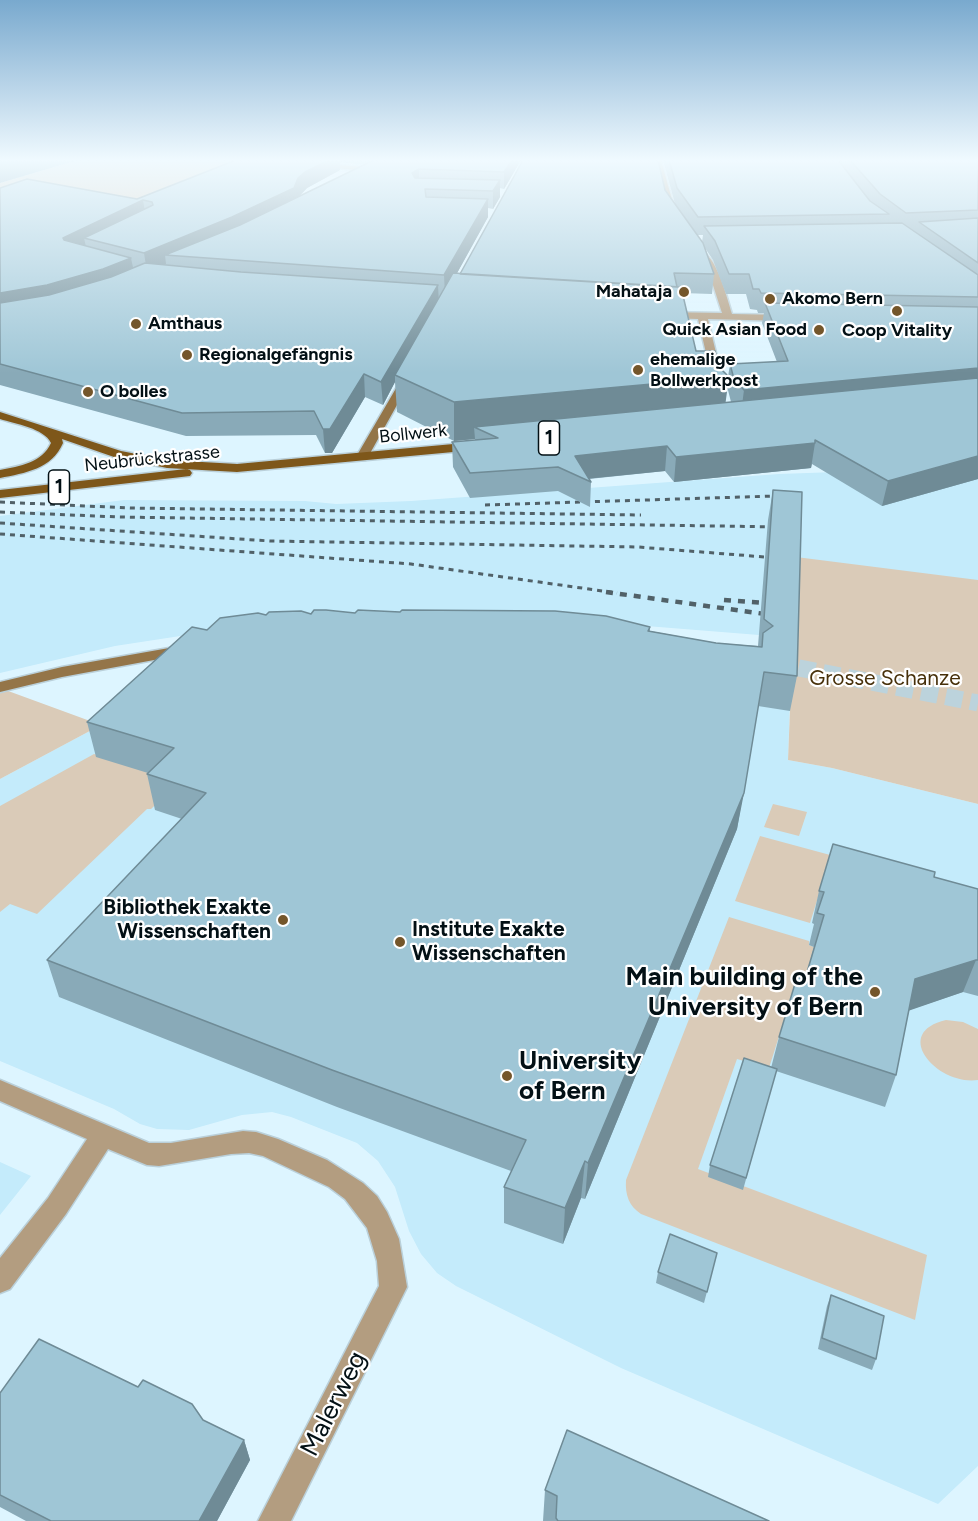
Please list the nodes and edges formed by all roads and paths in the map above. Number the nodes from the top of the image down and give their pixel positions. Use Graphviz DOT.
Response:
graph roads {
  1 [pos="698,247"];
  2 [pos="653,314"];
  3 [pos="704,317"];
  4 [pos="728,317"];
  5 [pos="800,319"];
  6 [pos="412,368"];
  7 [pos="717,381"];
  8 [pos="0,415"];
  9 [pos="37,427"];
  10 [pos="487,444"];
  11 [pos="362,457"];
  12 [pos="237,468"];
  13 [pos="0,474"];
  14 [pos="0,494"];
  15 [pos="207,647"];
  16 [pos="0,687"];
  17 [pos="0,1090"];
  18 [pos="103,1136"];
  19 [pos="0,1280"];
  20 [pos="274,1521"];
  1 -- 4 [label="street"];
  2 -- 3 [label="street"];
  3 -- 4 [label="street"];
  3 -- 7 [label="street"];
  4 -- 5 [label="street"];
  6 -- 11 [label="street"];
  8 -- 9 [label="main road, Bollwerk / 1"];
  9 -- 12 [label="main road, Bollwerk / 1"];
  9 -- 13 [label="main road"];
  10 -- 11 [label="main road, Bollwerk / 1"];
  11 -- 12 [label="main road, Bollwerk / 1"];
  12 -- 14 [label="main road, Neubrückstrasse / 1"];
  15 -- 16 [label="street"];
  17 -- 18 [label="street"];
  18 -- 19 [label="street"];
  18 -- 20 [label="street, Malerweg"];
}
